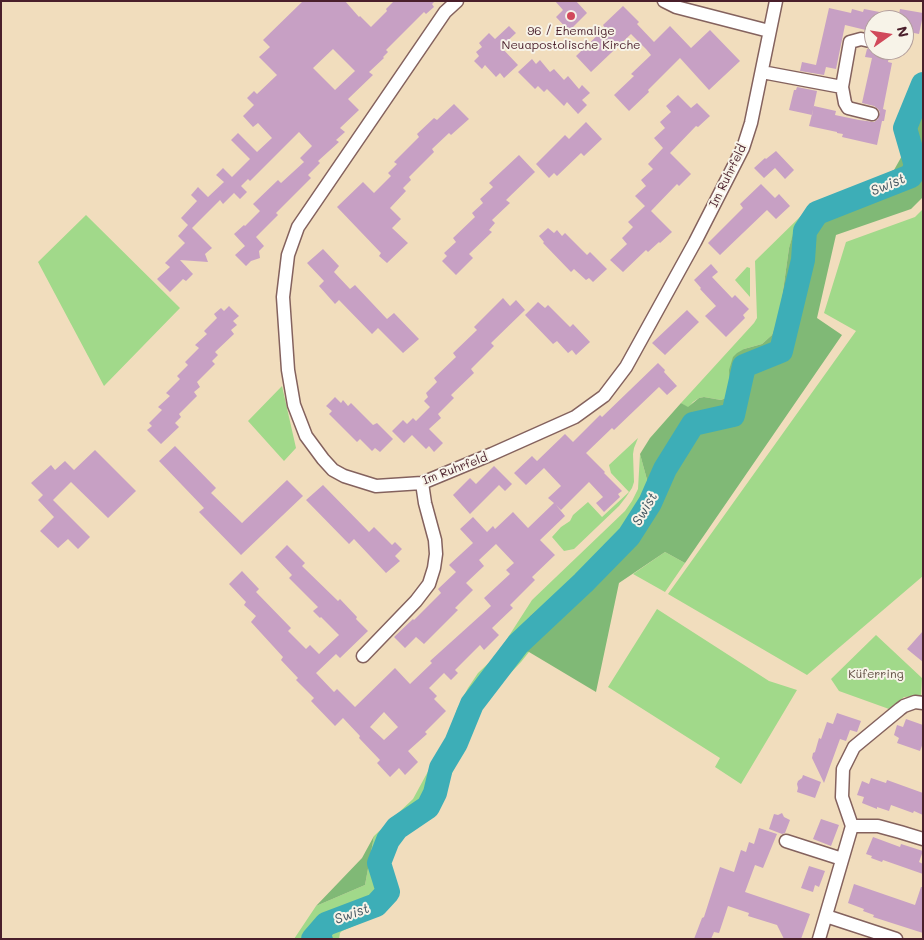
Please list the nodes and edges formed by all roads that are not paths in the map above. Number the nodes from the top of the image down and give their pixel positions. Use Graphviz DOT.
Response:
graph roads {
  1 [pos="457,1"];
  2 [pos="664,1"];
  3 [pos="776,1"];
  4 [pos="769,31"];
  5 [pos="864,40"];
  6 [pos="762,72"];
  7 [pos="842,87"];
  8 [pos="872,114"];
  9 [pos="422,483"];
  10 [pos="363,656"];
  11 [pos="923,703"];
  12 [pos="852,826"];
  13 [pos="786,840"];
  14 [pos="923,840"];
  15 [pos="842,859"];
  16 [pos="826,916"];
  17 [pos="819,939"];
  18 [pos="896,939"];
  1 -- 9 [label="street, Im Ruhrfeld"];
  2 -- 4 [label="street"];
  3 -- 4 [label="street, Im Ruhrfeld"];
  4 -- 6 [label="street, Im Ruhrfeld"];
  5 -- 7 [label="street"];
  6 -- 7 [label="street"];
  6 -- 9 [label="street, Im Ruhrfeld"];
  7 -- 8 [label="street"];
  9 -- 10 [label="street"];
  11 -- 12 [label="street"];
  12 -- 14 [label="street"];
  12 -- 15 [label="street"];
  13 -- 15 [label="street"];
  15 -- 16 [label="street"];
  16 -- 17 [label="street"];
  16 -- 18 [label="street"];
}
